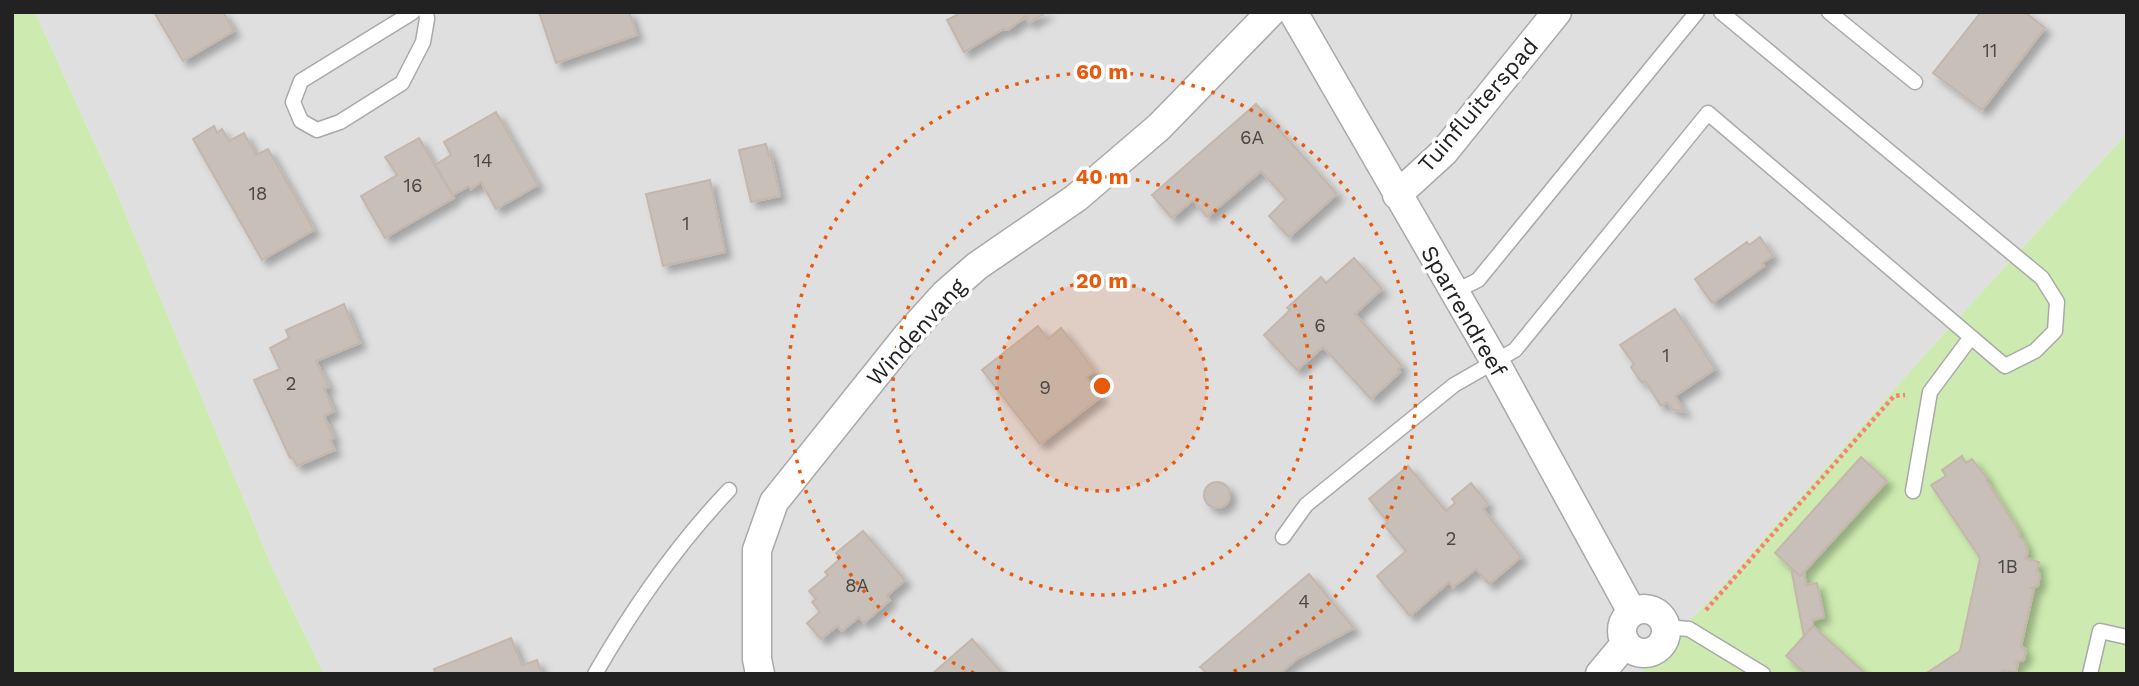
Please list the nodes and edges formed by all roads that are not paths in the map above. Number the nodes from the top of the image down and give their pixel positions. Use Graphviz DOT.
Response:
graph roads {
  1 [pos="413,12"];
  2 [pos="426,12"];
  3 [pos="1271,12"];
  4 [pos="1293,12"];
  5 [pos="1557,12"];
  6 [pos="1698,12"];
  7 [pos="1721,12"];
  8 [pos="1829,12"];
  9 [pos="1915,82"];
  10 [pos="1397,195"];
  11 [pos="1454,292"];
  12 [pos="1971,337"];
  13 [pos="1494,360"];
  14 [pos="729,489"];
  15 [pos="1913,491"];
  16 [pos="1283,537"];
  17 [pos="1632,612"];
  18 [pos="1677,628"];
  19 [pos="2127,637"];
  20 [pos="1625,644"];
  21 [pos="595,674"];
  22 [pos="761,674"];
  23 [pos="1600,674"];
  24 [pos="1763,674"];
  25 [pos="2091,674"];
  1 -- 2 [label="lane"];
  3 -- 22 [label="street, Windenvang"];
  4 -- 10 [label="street, Sparrendreef"];
  5 -- 10 [label="street, Tuinfluiterspad"];
  6 -- 11 [label="lane"];
  7 -- 12 [label="lane"];
  8 -- 9 [label="lane"];
  10 -- 11 [label="street, Sparrendreef"];
  11 -- 13 [label="street, Sparrendreef"];
  12 -- 13 [label="lane"];
  12 -- 15 [label="lane"];
  13 -- 16 [label="lane"];
  13 -- 17 [label="street, Sparrendreef"];
  14 -- 21 [label="lane"];
  17 -- 18 [label="street"];
  17 -- 20 [label="street"];
  18 -- 20 [label="street"];
  18 -- 24 [label="lane"];
  19 -- 25 [label="lane"];
  20 -- 23 [label="street"];
}
